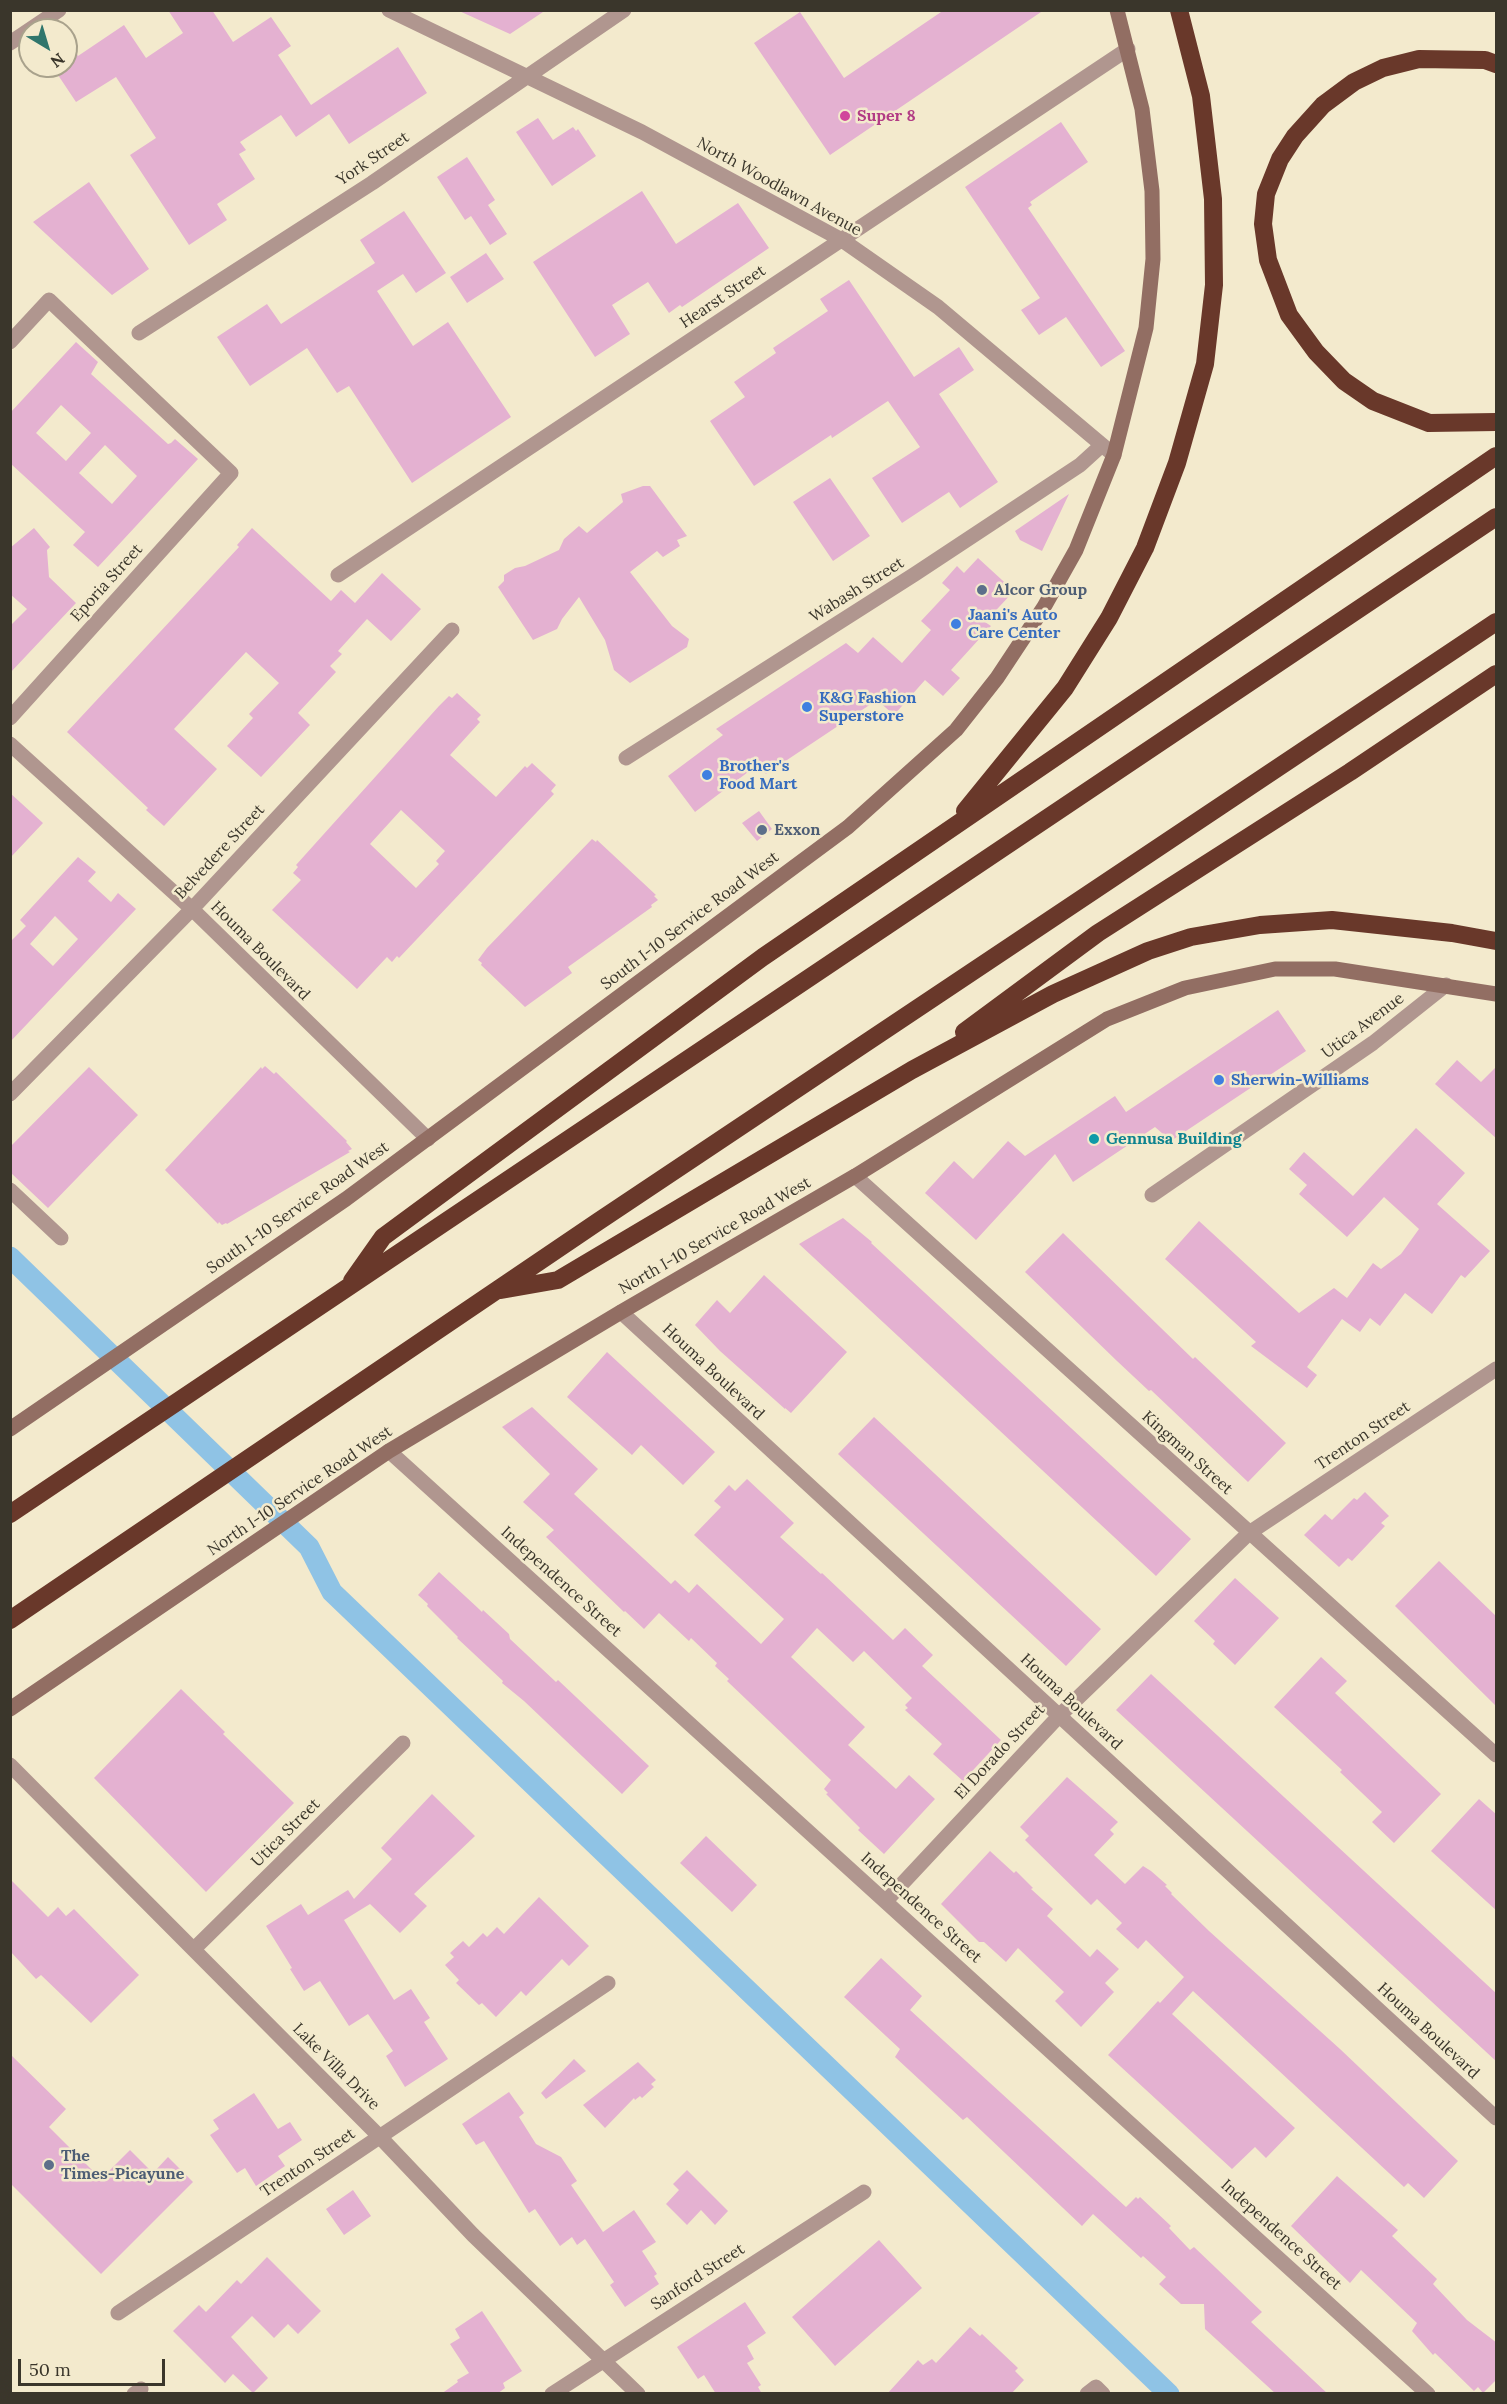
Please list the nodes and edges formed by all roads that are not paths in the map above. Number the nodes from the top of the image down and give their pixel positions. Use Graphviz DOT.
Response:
graph roads {
  1 [pos="59,10"];
  2 [pos="389,10"];
  3 [pos="624,10"];
  4 [pos="1117,10"];
  5 [pos="1179,10"];
  6 [pos="10,43"];
  7 [pos="1128,49"];
  8 [pos="1497,64"];
  9 [pos="525,77"];
  10 [pos="842,240"];
  11 [pos="139,333"];
  12 [pos="10,342"];
  13 [pos="1497,422"];
  14 [pos="1108,450"];
  15 [pos="1497,456"];
  16 [pos="1497,517"];
  17 [pos="338,575"];
  18 [pos="1497,622"];
  19 [pos="452,630"];
  20 [pos="1497,674"];
  21 [pos="10,718"];
  22 [pos="10,744"];
  23 [pos="626,758"];
  24 [pos="950,828"];
  25 [pos="192,909"];
  26 [pos="1497,941"];
  27 [pos="1446,985"];
  28 [pos="1497,994"];
  29 [pos="912,1070"];
  30 [pos="10,1094"];
  31 [pos="428,1139"];
  32 [pos="855,1176"];
  33 [pos="10,1190"];
  34 [pos="1152,1195"];
  35 [pos="61,1238"];
  36 [pos="346,1291"];
  37 [pos="495,1291"];
  38 [pos="621,1312"];
  39 [pos="1497,1370"];
  40 [pos="10,1429"];
  41 [pos="389,1451"];
  42 [pos="10,1514"];
  43 [pos="1249,1533"];
  44 [pos="10,1620"];
  45 [pos="10,1709"];
  46 [pos="1059,1716"];
  47 [pos="403,1743"];
  48 [pos="1497,1755"];
  49 [pos="10,1765"];
  50 [pos="886,1901"];
  51 [pos="194,1950"];
  52 [pos="608,1983"];
  53 [pos="1497,2118"];
  54 [pos="380,2137"];
  55 [pos="864,2192"];
  56 [pos="118,2313"];
  57 [pos="604,2360"];
  58 [pos="552,2394"];
  59 [pos="638,2394"];
  60 [pos="1428,2394"];
  1 -- 6 [label="street"];
  2 -- 9 [label="street, North Woodlawn Avenue"];
  3 -- 9 [label="street, York Street"];
  4 -- 7 [label="street, South I-10 Service Road West"];
  5 -- 24 [label="highway"];
  7 -- 10 [label="street, Hearst Street"];
  7 -- 14 [label="street, South I-10 Service Road West"];
  8 -- 13 [label="highway"];
  9 -- 10 [label="street, North Woodlawn Avenue"];
  9 -- 11 [label="street, York Street"];
  10 -- 14 [label="street, North Woodlawn Avenue"];
  10 -- 17 [label="street, Hearst Street"];
  12 -- 21 [label="street, Eporia Street"];
  14 -- 23 [label="street, Wabash Street"];
  14 -- 31 [label="street, South I-10 Service Road West"];
  15 -- 24 [label="highway"];
  16 -- 36 [label="highway"];
  18 -- 37 [label="highway"];
  19 -- 25 [label="street, Belvedere Street"];
  20 -- 29 [label="highway"];
  22 -- 25 [label="street, Houma Boulevard"];
  24 -- 36 [label="highway"];
  25 -- 30 [label="street, Belvedere Street"];
  25 -- 31 [label="street, Houma Boulevard"];
  26 -- 29 [label="highway"];
  27 -- 28 [label="street, North I-10 Service Road West"];
  27 -- 32 [label="street, North I-10 Service Road West"];
  27 -- 34 [label="street, Utica Avenue"];
  29 -- 37 [label="highway"];
  31 -- 40 [label="street, South I-10 Service Road West"];
  32 -- 38 [label="street, North I-10 Service Road West"];
  32 -- 43 [label="street, Kingman Street"];
  33 -- 35 [label="street"];
  36 -- 42 [label="highway"];
  37 -- 44 [label="highway"];
  38 -- 41 [label="street, North I-10 Service Road West"];
  38 -- 46 [label="street, Houma Boulevard"];
  39 -- 43 [label="street, Trenton Street"];
  41 -- 45 [label="street, North I-10 Service Road West"];
  41 -- 50 [label="street, Independence Street"];
  43 -- 46 [label="street, El Dorado Street"];
  43 -- 48 [label="street, Kingman Street"];
  46 -- 50 [label="street, El Dorado Street"];
  46 -- 53 [label="street, Houma Boulevard"];
  47 -- 51 [label="street, Utica Street"];
  49 -- 51 [label="street, Lake Villa Drive"];
  50 -- 60 [label="street, Independence Street"];
  51 -- 54 [label="street, Lake Villa Drive"];
  52 -- 54 [label="street, Trenton Street"];
  54 -- 56 [label="street, Trenton Street"];
  54 -- 57 [label="street, Lake Villa Drive"];
  55 -- 57 [label="street, Sanford Street"];
  57 -- 58 [label="street, Sanford Street"];
  57 -- 59 [label="street, Lake Villa Drive"];
}
